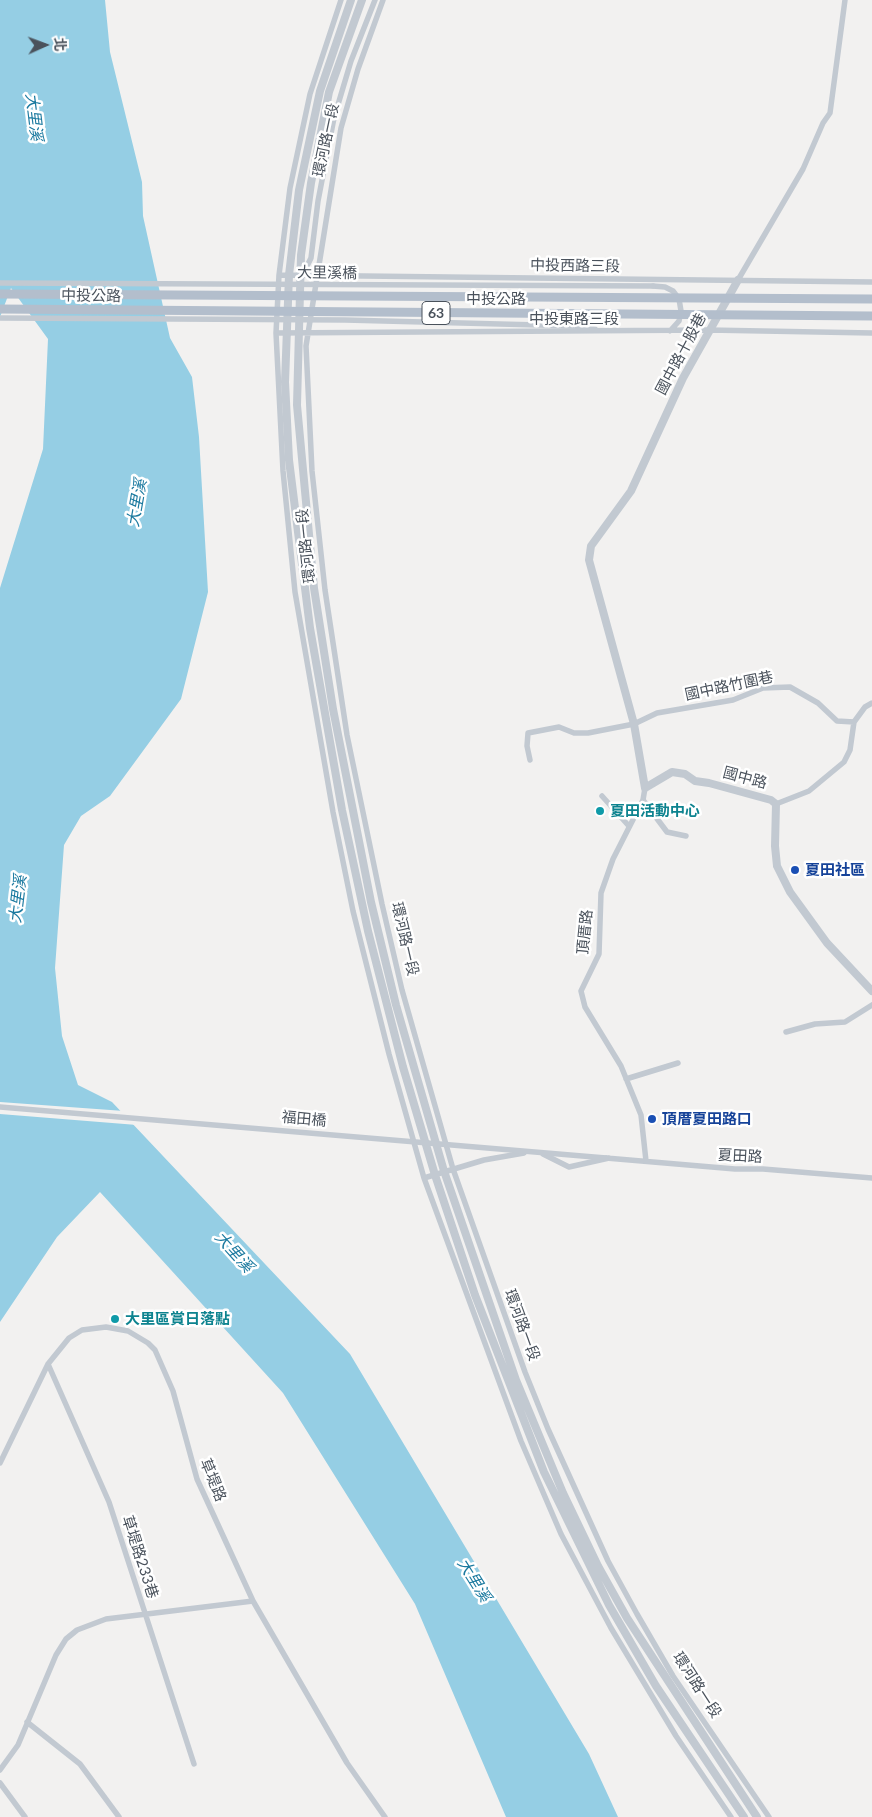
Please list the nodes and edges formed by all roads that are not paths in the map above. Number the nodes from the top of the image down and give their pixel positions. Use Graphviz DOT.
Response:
graph roads {
  1 [pos="341,0"];
  2 [pos="351,0"];
  3 [pos="362,0"];
  4 [pos="375,0"];
  5 [pos="383,0"];
  6 [pos="845,0"];
  7 [pos="279,275"];
  8 [pos="289,275"];
  9 [pos="302,276"];
  10 [pos="317,276"];
  11 [pos="686,280"];
  12 [pos="738,280"];
  13 [pos="872,282"];
  14 [pos="0,284"];
  15 [pos="653,286"];
  16 [pos="0,294"];
  17 [pos="872,299"];
  18 [pos="0,308"];
  19 [pos="872,316"];
  20 [pos="0,318"];
  21 [pos="708,330"];
  22 [pos="670,331"];
  23 [pos="276,332"];
  24 [pos="285,332"];
  25 [pos="297,332"];
  26 [pos="309,332"];
  27 [pos="616,332"];
  28 [pos="872,333"];
  29 [pos="872,703"];
  30 [pos="854,722"];
  31 [pos="634,724"];
  32 [pos="530,760"];
  33 [pos="645,788"];
  34 [pos="602,796"];
  35 [pos="643,800"];
  36 [pos="776,804"];
  37 [pos="628,825"];
  38 [pos="686,836"];
  39 [pos="872,991"];
  40 [pos="872,1005"];
  41 [pos="786,1032"];
  42 [pos="678,1063"];
  43 [pos="626,1079"];
  44 [pos="0,1106"];
  45 [pos="608,1158"];
  46 [pos="646,1160"];
  47 [pos="453,1169"];
  48 [pos="444,1172"];
  49 [pos="435,1175"];
  50 [pos="424,1178"];
  51 [pos="872,1178"];
  52 [pos="48,1364"];
  53 [pos="0,1463"];
  54 [pos="253,1601"];
  55 [pos="146,1614"];
  56 [pos="27,1722"];
  57 [pos="194,1764"];
  58 [pos="0,1770"];
  59 [pos="0,1783"];
  60 [pos="25,1817"];
  61 [pos="119,1817"];
  62 [pos="385,1817"];
  63 [pos="731,1817"];
  64 [pos="744,1817"];
  65 [pos="757,1817"];
  66 [pos="769,1817"];
  1 -- 7 [label="street, 環河路一段"];
  2 -- 8 [label="street, 環河路一段"];
  3 -- 9 [label="street, 環河路一段"];
  4 -- 9 [label="street, 環河路一段"];
  5 -- 10 [label="street, 環河路一段"];
  6 -- 12 [label="street, 國中路十股巷"];
  7 -- 8 [label="street, 中投西路三段"];
  7 -- 23 [label="street, 環河路一段"];
  8 -- 9 [label="street, 中投西路三段"];
  8 -- 24 [label="street, 環河路一段"];
  9 -- 10 [label="street, 中投西路三段"];
  9 -- 25 [label="street, 環河路一段"];
  10 -- 11 [label="street, 中投西路三段"];
  10 -- 26 [label="street, 環河路一段"];
  11 -- 12 [label="street, 中投西路三段"];
  11 -- 15 [label="street"];
  12 -- 13 [label="street, 中投西路三段"];
  12 -- 21 [label="street, 國中路十股巷"];
  14 -- 15 [label="street, 大里溪橋, bridge"];
  15 -- 22 [label="street"];
  16 -- 17 [label="main road, 中投公路 / 63, bridge"];
  18 -- 19 [label="main road, 中投公路 / 63, bridge"];
  20 -- 27 [label="street, bridge"];
  21 -- 22 [label="street, 中投東路三段"];
  21 -- 28 [label="street, 中投東路三段"];
  21 -- 31 [label="street, 國中路十股巷"];
  22 -- 27 [label="street, 中投東路三段"];
  23 -- 24 [label="street, 中投東路三段"];
  23 -- 50 [label="street, 環河路一段"];
  24 -- 25 [label="street, 中投東路三段"];
  24 -- 49 [label="street, 環河路一段"];
  25 -- 26 [label="street, 中投東路三段"];
  25 -- 48 [label="street, 環河路一段"];
  26 -- 27 [label="street, 中投東路三段"];
  26 -- 47 [label="street, 環河路一段"];
  29 -- 30 [label="street"];
  30 -- 31 [label="street, 國中路竹圍巷"];
  30 -- 36 [label="street"];
  31 -- 32 [label="street, 國中路竹圍巷"];
  31 -- 33 [label="street"];
  33 -- 35 [label="street, 頂厝路"];
  33 -- 36 [label="street, 國中路"];
  34 -- 37 [label="street"];
  35 -- 37 [label="street, 頂厝路"];
  35 -- 38 [label="street"];
  36 -- 39 [label="street, 國中路"];
  37 -- 43 [label="street, 頂厝路"];
  40 -- 41 [label="street"];
  42 -- 43 [label="street"];
  43 -- 46 [label="street, 頂厝路"];
  44 -- 45 [label="street, 福田橋, bridge"];
  45 -- 46 [label="street, 夏田路"];
  45 -- 47 [label="street"];
  46 -- 51 [label="street, 夏田路"];
  47 -- 48 [label="street"];
  47 -- 66 [label="street, 環河路一段"];
  48 -- 49 [label="street"];
  48 -- 65 [label="street, 環河路一段"];
  49 -- 50 [label="street"];
  49 -- 64 [label="street, 環河路一段"];
  50 -- 63 [label="street, 環河路一段"];
  52 -- 53 [label="street, 草堤路"];
  52 -- 54 [label="street, 草堤路"];
  52 -- 55 [label="street, 草堤路233巷"];
  54 -- 55 [label="street"];
  54 -- 62 [label="street, 草堤路"];
  55 -- 56 [label="street"];
  55 -- 57 [label="street, 草堤路233巷"];
  56 -- 58 [label="street"];
  56 -- 61 [label="street"];
  59 -- 60 [label="street"];
}
